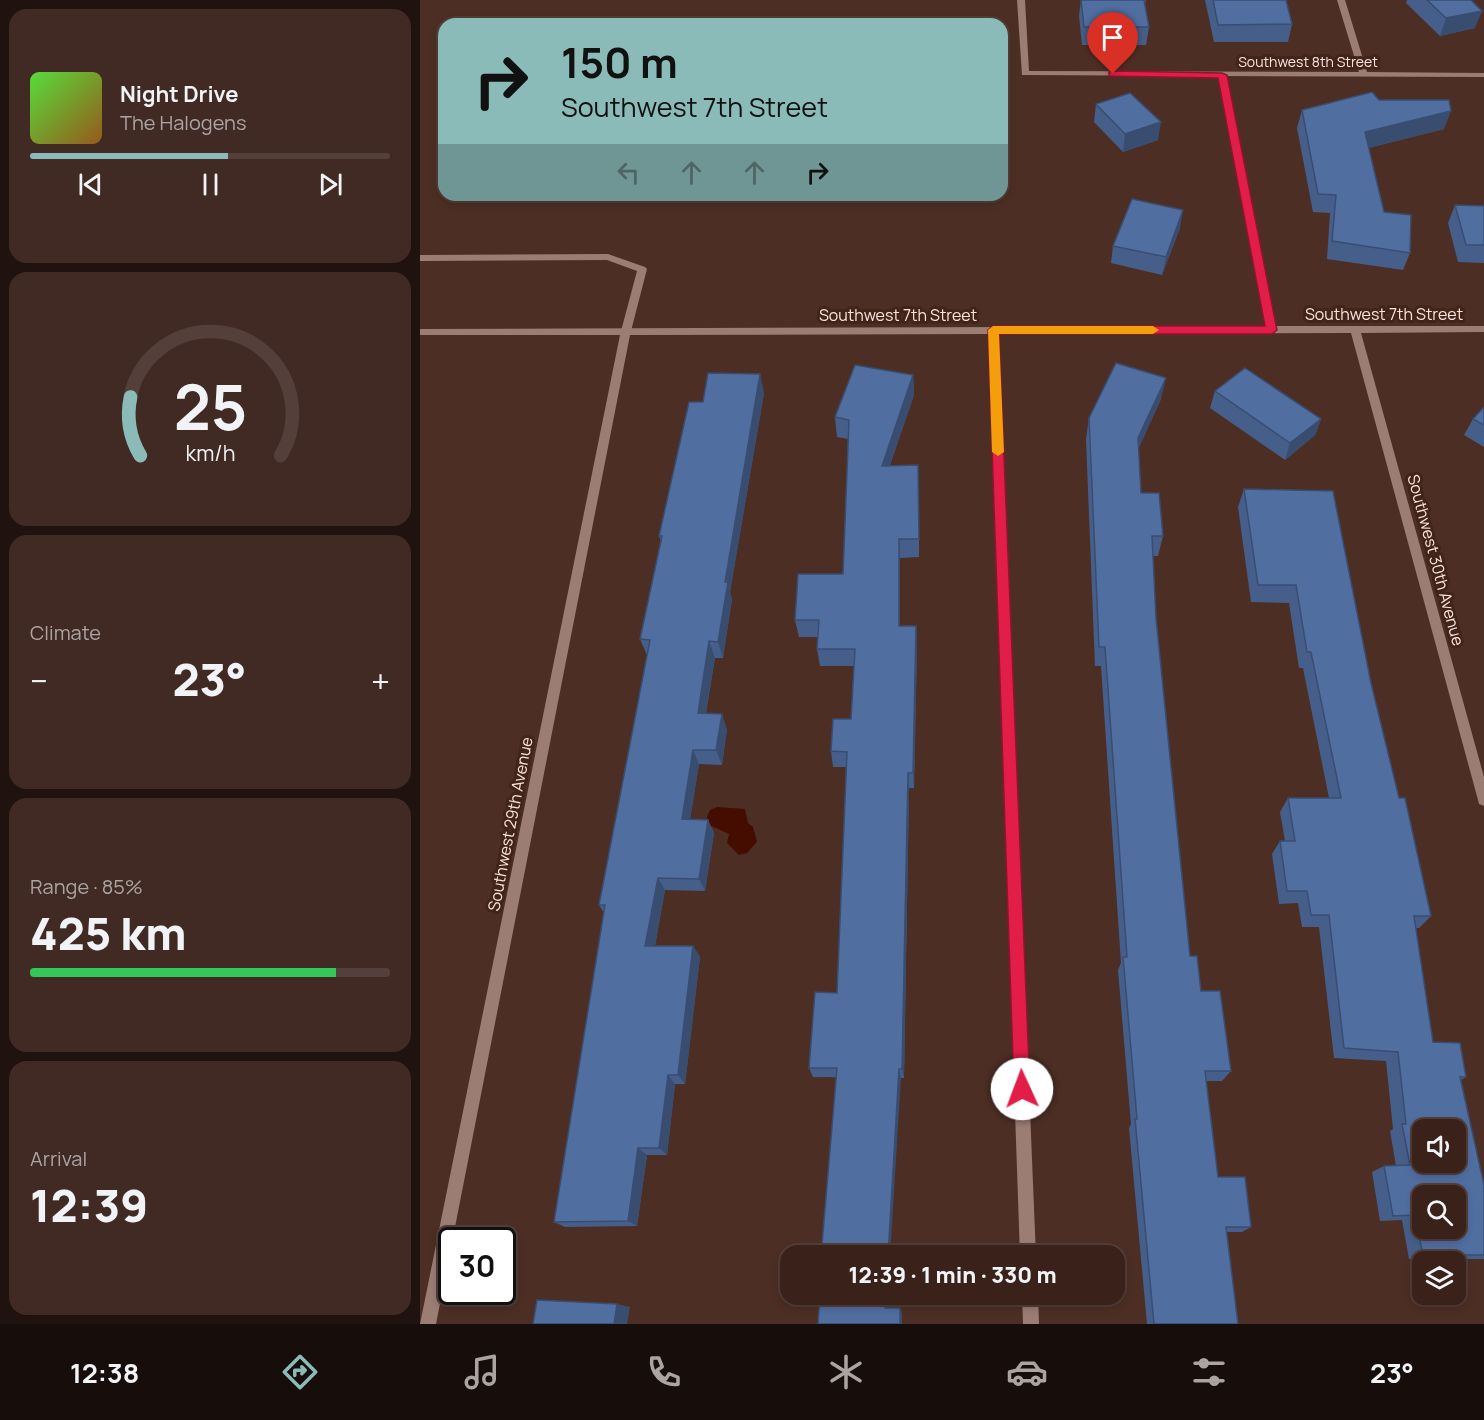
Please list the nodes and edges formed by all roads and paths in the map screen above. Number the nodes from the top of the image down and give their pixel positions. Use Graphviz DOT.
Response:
graph roads {
  1 [pos="1021,0"];
  2 [pos="1341,0"];
  3 [pos="1222,75"];
  4 [pos="1364,75"];
  5 [pos="1484,75"];
  6 [pos="420,258"];
  7 [pos="1355,329"];
  8 [pos="1484,329"];
  9 [pos="993,330"];
  10 [pos="1272,330"];
  11 [pos="626,331"];
  12 [pos="420,332"];
  13 [pos="1484,800"];
  14 [pos="1028,1245"];
  15 [pos="1030,1305"];
  16 [pos="428,1324"];
  17 [pos="1031,1324"];
  1 -- 3 [label="street, Southwest 8th Street"];
  2 -- 4 [label="street"];
  3 -- 4 [label="street, Southwest 8th Street"];
  3 -- 10 [label="street"];
  4 -- 5 [label="street, Southwest 8th Street"];
  6 -- 11 [label="street, Southwest 29th Avenue"];
  7 -- 8 [label="street, Southwest 7th Street"];
  7 -- 10 [label="street, Southwest 7th Street"];
  7 -- 13 [label="street, Southwest 30th Avenue"];
  9 -- 10 [label="street, Southwest 7th Street"];
  9 -- 11 [label="street, Southwest 7th Street"];
  9 -- 14 [label="street"];
  11 -- 12 [label="street, Southwest 7th Street"];
  11 -- 16 [label="street, Southwest 29th Avenue"];
  15 -- 17 [label="street"];
}
